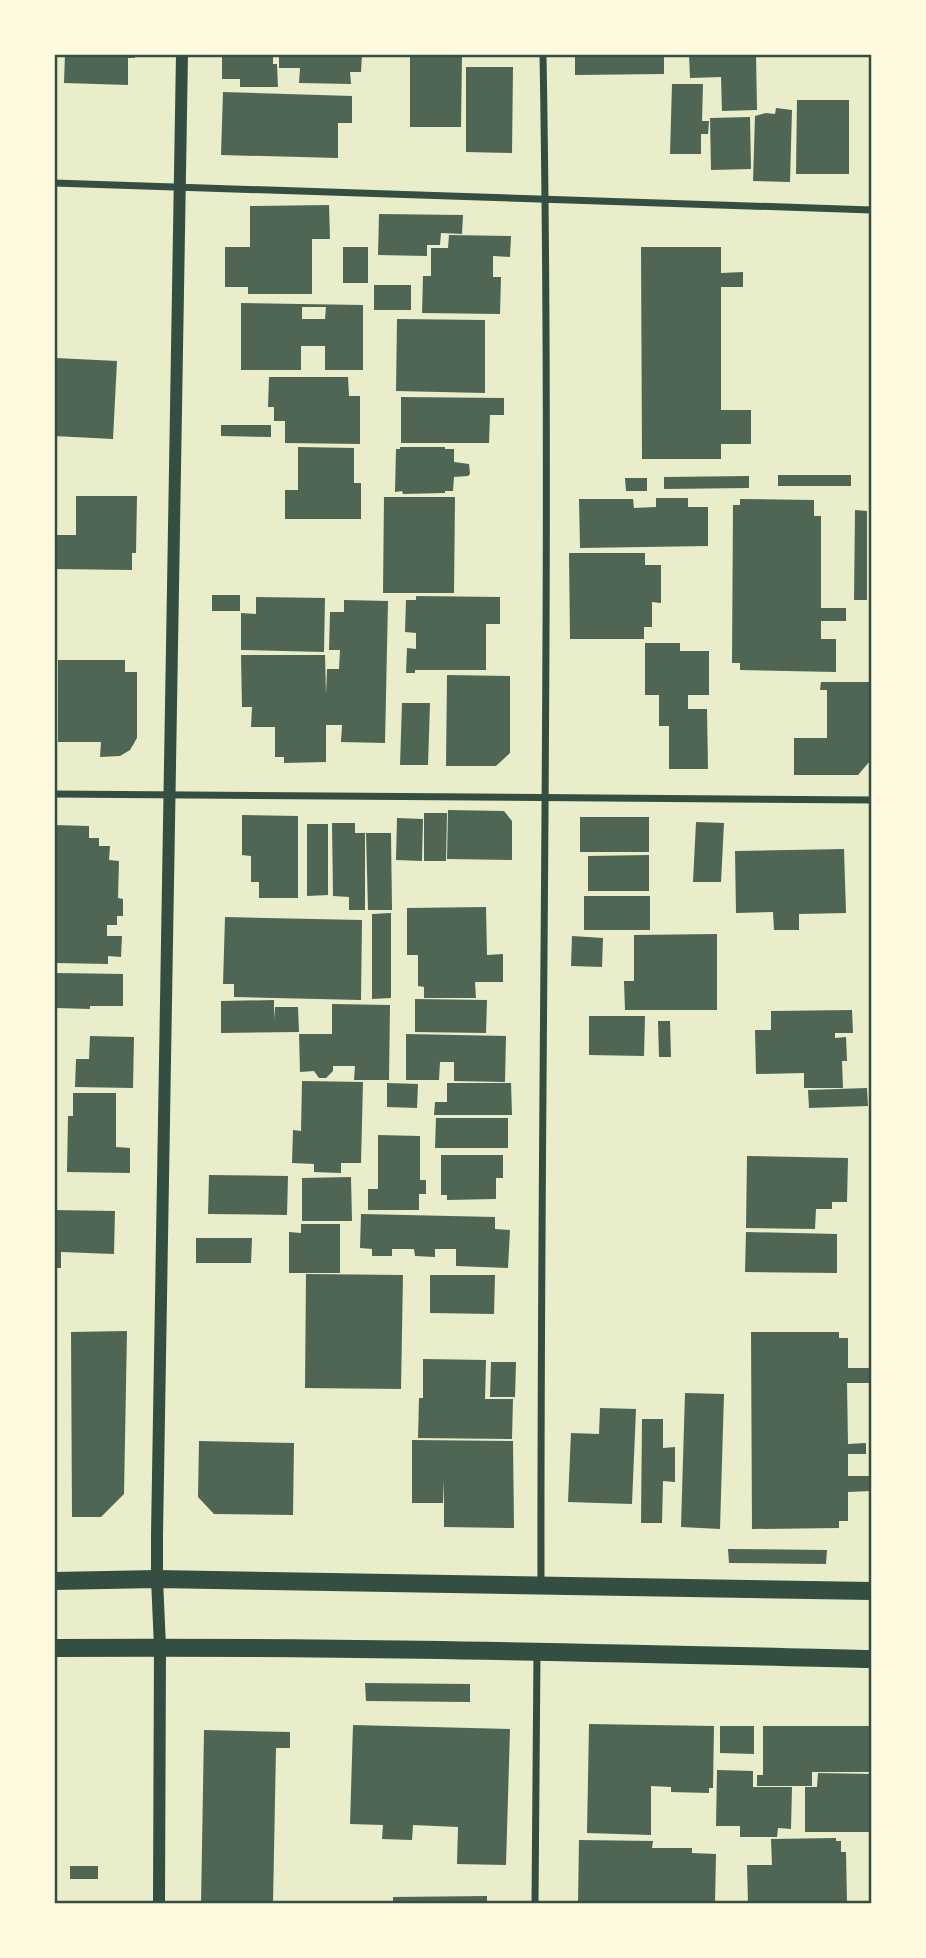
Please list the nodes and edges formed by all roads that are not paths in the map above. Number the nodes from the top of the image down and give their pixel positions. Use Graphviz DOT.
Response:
graph roads {
  1 [pos="182,54"];
  2 [pos="543,54"];
  3 [pos="54,183"];
  4 [pos="180,188"];
  5 [pos="546,200"];
  6 [pos="872,210"];
  7 [pos="54,794"];
  8 [pos="169,796"];
  9 [pos="545,798"];
  10 [pos="872,800"];
  11 [pos="157,1579"];
  12 [pos="54,1581"];
  13 [pos="541,1587"];
  14 [pos="872,1591"];
  15 [pos="160,1647"];
  16 [pos="54,1648"];
  17 [pos="537,1652"];
  18 [pos="872,1659"];
  19 [pos="159,1904"];
  20 [pos="535,1904"];
  1 -- 4 [label="street"];
  2 -- 5 [label="street"];
  3 -- 4 [label="street"];
  4 -- 5 [label="street"];
  4 -- 8 [label="street"];
  5 -- 6 [label="street"];
  5 -- 9 [label="street"];
  7 -- 8 [label="street"];
  8 -- 9 [label="street"];
  8 -- 11 [label="street"];
  9 -- 10 [label="street"];
  9 -- 13 [label="street"];
  11 -- 12 [label="main road"];
  11 -- 13 [label="main road"];
  11 -- 15 [label="street"];
  13 -- 14 [label="main road"];
  15 -- 16 [label="main road"];
  15 -- 17 [label="main road"];
  15 -- 19 [label="street"];
  17 -- 18 [label="main road"];
  17 -- 20 [label="street"];
}
